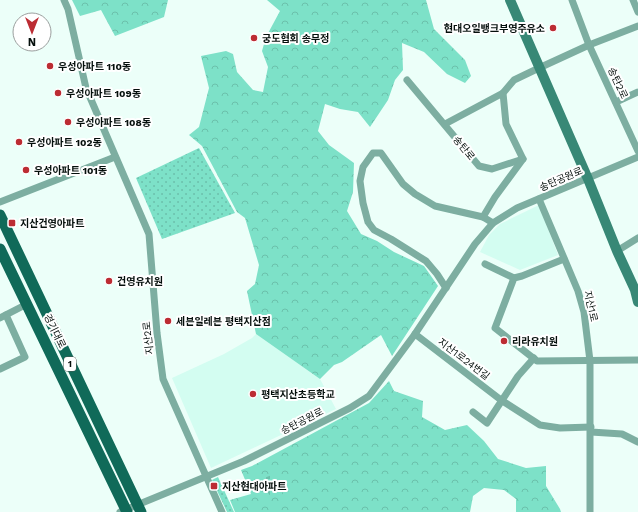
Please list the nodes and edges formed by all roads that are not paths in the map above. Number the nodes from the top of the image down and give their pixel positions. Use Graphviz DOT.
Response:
graph roads {
  1 [pos="64,0"];
  2 [pos="510,0"];
  3 [pos="572,0"];
  4 [pos="633,0"];
  5 [pos="638,12"];
  6 [pos="638,26"];
  7 [pos="589,45"];
  8 [pos="539,68"];
  9 [pos="407,80"];
  10 [pos="638,92"];
  11 [pos="503,93"];
  12 [pos="616,102"];
  13 [pos="445,124"];
  14 [pos="638,150"];
  15 [pos="115,157"];
  16 [pos="638,157"];
  17 [pos="523,159"];
  18 [pos="588,178"];
  19 [pos="539,199"];
  20 [pos="0,202"];
  21 [pos="0,216"];
  22 [pos="483,217"];
  23 [pos="494,223"];
  24 [pos="638,238"];
  25 [pos="0,249"];
  26 [pos="617,251"];
  27 [pos="564,259"];
  28 [pos="485,264"];
  29 [pos="514,278"];
  30 [pos="446,288"];
  31 [pos="638,302"];
  32 [pos="27,304"];
  33 [pos="3,316"];
  34 [pos="415,334"];
  35 [pos="535,360"];
  36 [pos="638,360"];
  37 [pos="590,361"];
  38 [pos="0,368"];
  39 [pos="502,400"];
  40 [pos="473,412"];
  41 [pos="591,430"];
  42 [pos="638,442"];
  43 [pos="207,477"];
  44 [pos="139,508"];
  45 [pos="125,511"];
  46 [pos="222,512"];
  47 [pos="590,512"];
  1 -- 15 [label="street, 지산2로"];
  2 -- 8 [label="main road"];
  3 -- 7 [label="street, 송탄2로"];
  4 -- 5 [label="street"];
  6 -- 7 [label="street"];
  7 -- 8 [label="street"];
  7 -- 12 [label="street, 송탄2로"];
  8 -- 11 [label="street"];
  8 -- 18 [label="main road"];
  9 -- 13 [label="street, 송탄로"];
  10 -- 12 [label="street"];
  11 -- 13 [label="street"];
  11 -- 17 [label="street"];
  12 -- 14 [label="street, 송탄2로"];
  13 -- 17 [label="street, 송탄로"];
  15 -- 20 [label="street"];
  15 -- 43 [label="street, 지산2로"];
  16 -- 18 [label="street, 송탄공원로"];
  17 -- 22 [label="street"];
  18 -- 19 [label="street, 송탄공원로"];
  18 -- 26 [label="main road"];
  19 -- 23 [label="street, 송탄공원로"];
  19 -- 27 [label="street, 지산1로"];
  21 -- 44 [label="main road, 경기대로 / 1"];
  22 -- 23 [label="street"];
  22 -- 30 [label="street"];
  23 -- 30 [label="street, 송탄공원로"];
  24 -- 26 [label="street"];
  25 -- 32 [label="main road, 경기대로 / 1"];
  26 -- 31 [label="main road"];
  27 -- 29 [label="street"];
  27 -- 37 [label="street, 지산1로"];
  28 -- 29 [label="street"];
  29 -- 35 [label="street"];
  30 -- 34 [label="street, 송탄공원로"];
  32 -- 33 [label="street"];
  32 -- 45 [label="main road, 경기대로 / 1"];
  33 -- 38 [label="street"];
  34 -- 39 [label="street, 지산1로24번길"];
  34 -- 43 [label="street, 송탄공원로"];
  35 -- 37 [label="street"];
  35 -- 39 [label="street"];
  36 -- 37 [label="street"];
  37 -- 41 [label="street, 지산1로"];
  39 -- 40 [label="street"];
  39 -- 41 [label="street, 지산1로24번길"];
  41 -- 42 [label="street"];
  41 -- 47 [label="street, 지산1로"];
  43 -- 44 [label="street, 송탄공원로"];
  43 -- 46 [label="street, 지산2로"];
  44 -- 45 [label="street, 송탄공원로"];
}
